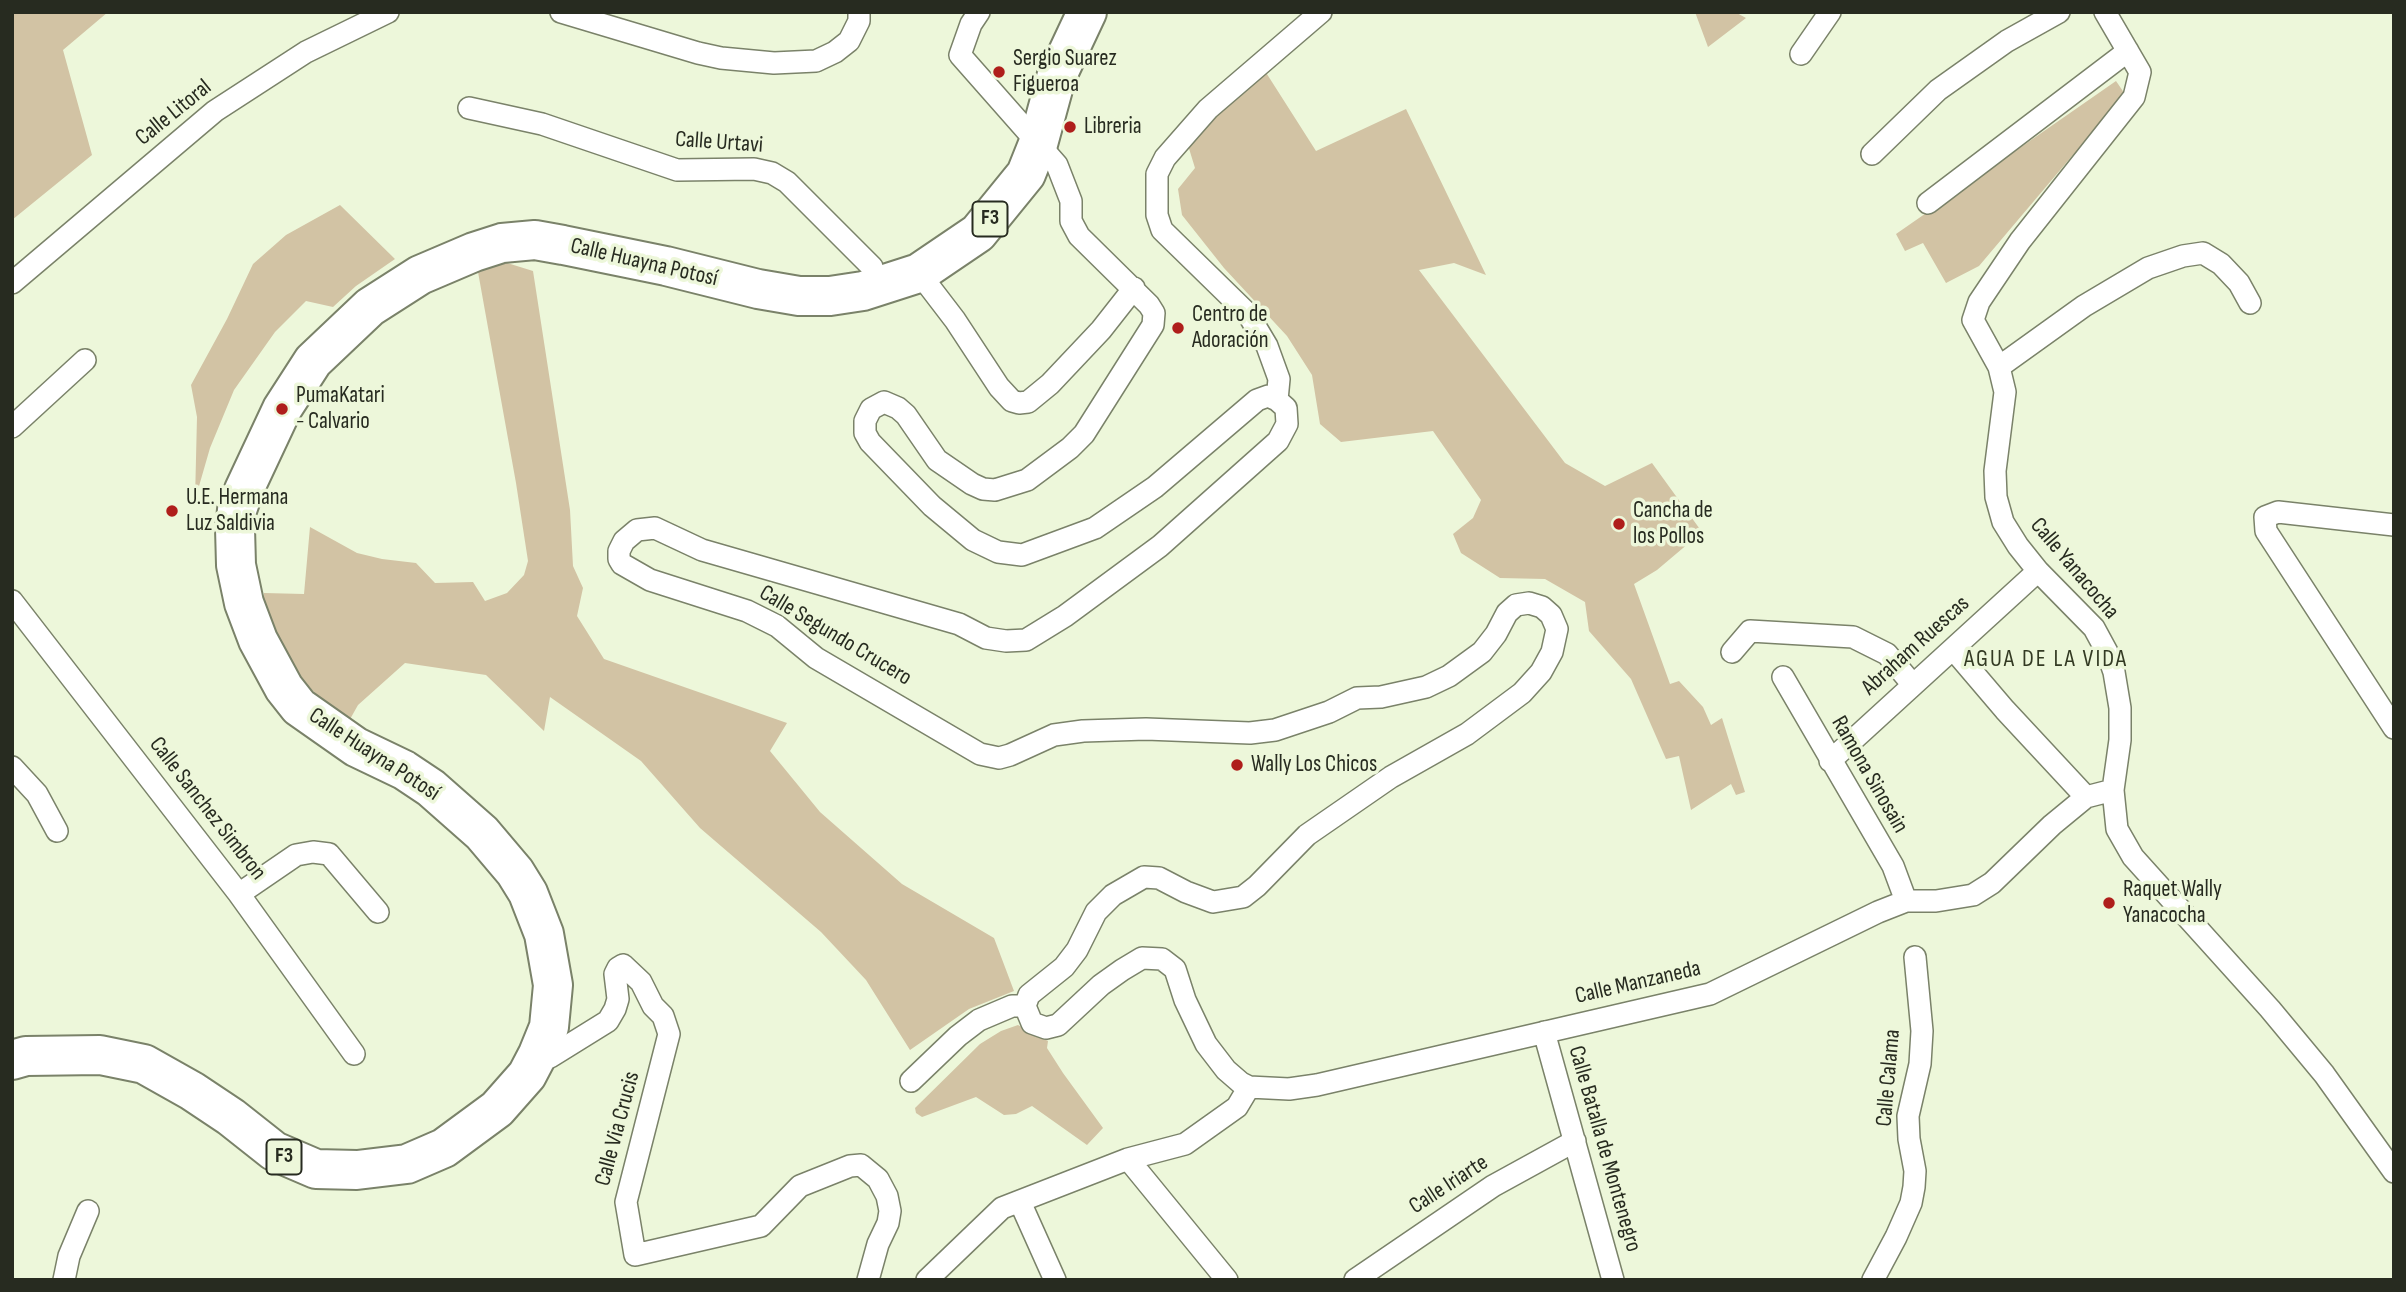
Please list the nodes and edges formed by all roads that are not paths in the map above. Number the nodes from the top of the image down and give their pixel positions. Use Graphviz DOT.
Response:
graph roads {
  1 [pos="388,12"];
  2 [pos="561,12"];
  3 [pos="859,12"];
  4 [pos="979,12"];
  5 [pos="1087,12"];
  6 [pos="1321,12"];
  7 [pos="1830,12"];
  8 [pos="2059,12"];
  9 [pos="2105,12"];
  10 [pos="2129,51"];
  11 [pos="1801,54"];
  12 [pos="469,108"];
  13 [pos="1038,144"];
  14 [pos="1872,154"];
  15 [pos="1928,203"];
  16 [pos="919,273"];
  17 [pos="12,283"];
  18 [pos="877,287"];
  19 [pos="1134,288"];
  20 [pos="2250,303"];
  21 [pos="85,360"];
  22 [pos="1998,367"];
  23 [pos="1277,400"];
  24 [pos="12,427"];
  25 [pos="2394,525"];
  26 [pos="2038,571"];
  27 [pos="12,601"];
  28 [pos="1953,649"];
  29 [pos="1732,652"];
  30 [pos="1783,677"];
  31 [pos="1913,685"];
  32 [pos="2394,728"];
  33 [pos="1830,761"];
  34 [pos="12,767"];
  35 [pos="2113,789"];
  36 [pos="2086,797"];
  37 [pos="57,831"];
  38 [pos="239,894"];
  39 [pos="1906,901"];
  40 [pos="378,912"];
  41 [pos="1915,957"];
  42 [pos="1024,1006"];
  43 [pos="1544,1032"];
  44 [pos="354,1054"];
  45 [pos="538,1054"];
  46 [pos="12,1060"];
  47 [pos="911,1082"];
  48 [pos="1249,1087"];
  49 [pos="1575,1141"];
  50 [pos="1128,1159"];
  51 [pos="2394,1172"];
  52 [pos="1020,1202"];
  53 [pos="88,1211"];
  54 [pos="64,1280"];
  55 [pos="869,1280"];
  56 [pos="927,1280"];
  57 [pos="1055,1280"];
  58 [pos="1227,1280"];
  59 [pos="1355,1280"];
  60 [pos="1613,1280"];
  61 [pos="1873,1280"];
  1 -- 17 [label="street, Calle Litoral"];
  2 -- 3 [label="street"];
  4 -- 13 [label="street"];
  5 -- 13 [label="highway, Calle Huayna Potosí / F3"];
  6 -- 23 [label="street"];
  7 -- 11 [label="street"];
  8 -- 14 [label="street"];
  9 -- 10 [label="street, Calle Yanacocha"];
  10 -- 15 [label="street"];
  10 -- 22 [label="street, Calle Yanacocha"];
  12 -- 18 [label="street, Calle Urtavi"];
  13 -- 16 [label="highway, Calle Huayna Potosí / F3"];
  13 -- 19 [label="street"];
  16 -- 18 [label="highway, Calle Huayna Potosí / F3"];
  16 -- 19 [label="street"];
  18 -- 45 [label="highway, Calle Huayna Potosí / F3"];
  19 -- 23 [label="street"];
  20 -- 22 [label="street"];
  21 -- 24 [label="street"];
  22 -- 26 [label="street, Calle Yanacocha"];
  23 -- 42 [label="street, Calle Segundo Crucero"];
  25 -- 32 [label="street"];
  26 -- 28 [label="street, Abraham Ruescas"];
  26 -- 35 [label="street, Calle Yanacocha"];
  27 -- 38 [label="street, Calle Sanchez Simbron"];
  28 -- 31 [label="street, Abraham Ruescas"];
  28 -- 36 [label="street"];
  29 -- 31 [label="street"];
  30 -- 33 [label="street, Ramona Sinosain"];
  31 -- 33 [label="street, Abraham Ruescas"];
  33 -- 39 [label="street, Ramona Sinosain"];
  34 -- 37 [label="street"];
  35 -- 36 [label="street, Calle Manzaneda"];
  35 -- 51 [label="street, Calle Yanacocha"];
  36 -- 39 [label="street, Calle Manzaneda"];
  38 -- 40 [label="street"];
  38 -- 44 [label="street, Calle Sanchez Simbron"];
  39 -- 43 [label="street, Calle Manzaneda"];
  41 -- 61 [label="street, Calle Calama"];
  42 -- 47 [label="street"];
  42 -- 48 [label="street"];
  43 -- 48 [label="street, Calle Manzaneda"];
  43 -- 49 [label="street, Calle Batalla de Montenegro"];
  45 -- 46 [label="highway, Calle Huayna Potosí / F3"];
  45 -- 55 [label="street, Calle Via Crucis"];
  48 -- 50 [label="street"];
  49 -- 59 [label="street, Calle Iriarte"];
  49 -- 60 [label="street, Calle Batalla de Montenegro"];
  50 -- 52 [label="street"];
  50 -- 58 [label="street"];
  52 -- 56 [label="street"];
  52 -- 57 [label="street"];
  53 -- 54 [label="street"];
}
